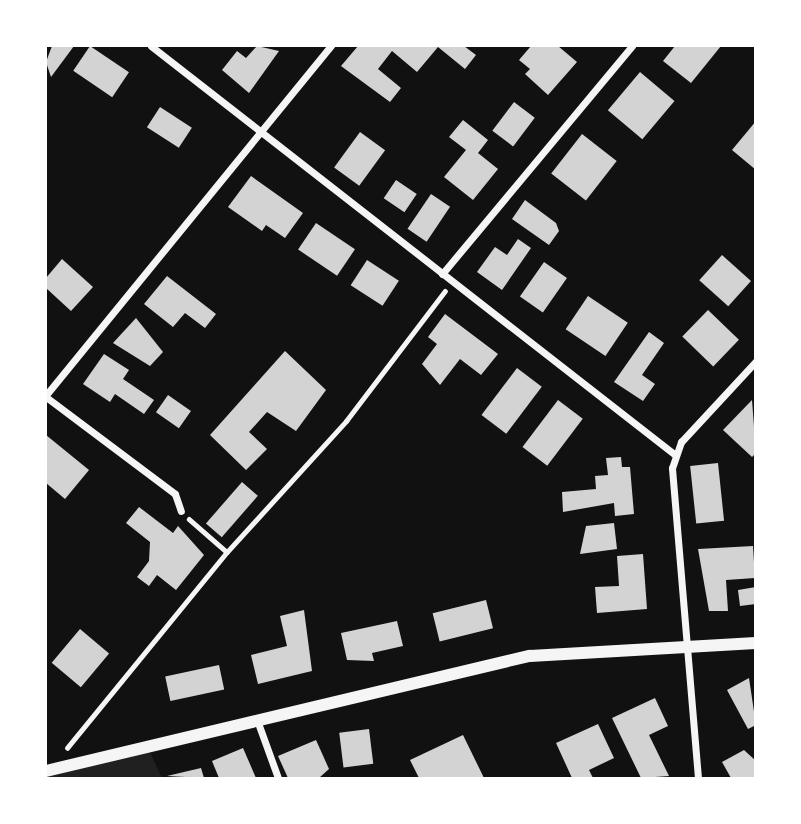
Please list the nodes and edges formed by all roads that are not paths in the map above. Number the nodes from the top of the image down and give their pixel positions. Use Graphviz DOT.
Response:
graph roads {
  1 [pos="151,46"];
  2 [pos="331,46"];
  3 [pos="632,46"];
  4 [pos="259,131"];
  5 [pos="442,274"];
  6 [pos="755,361"];
  7 [pos="46,396"];
  8 [pos="674,454"];
  9 [pos="181,511"];
  10 [pos="686,643"];
  11 [pos="755,643"];
  12 [pos="257,719"];
  13 [pos="48,771"];
  14 [pos="278,779"];
  15 [pos="698,779"];
  1 -- 4 [label="street"];
  2 -- 4 [label="street"];
  3 -- 5 [label="street"];
  4 -- 5 [label="street"];
  4 -- 7 [label="street"];
  5 -- 8 [label="street"];
  6 -- 8 [label="street"];
  7 -- 9 [label="street"];
  8 -- 10 [label="street"];
  10 -- 11 [label="street"];
  10 -- 12 [label="street"];
  10 -- 15 [label="street"];
  12 -- 13 [label="street"];
  12 -- 14 [label="street"];
}
